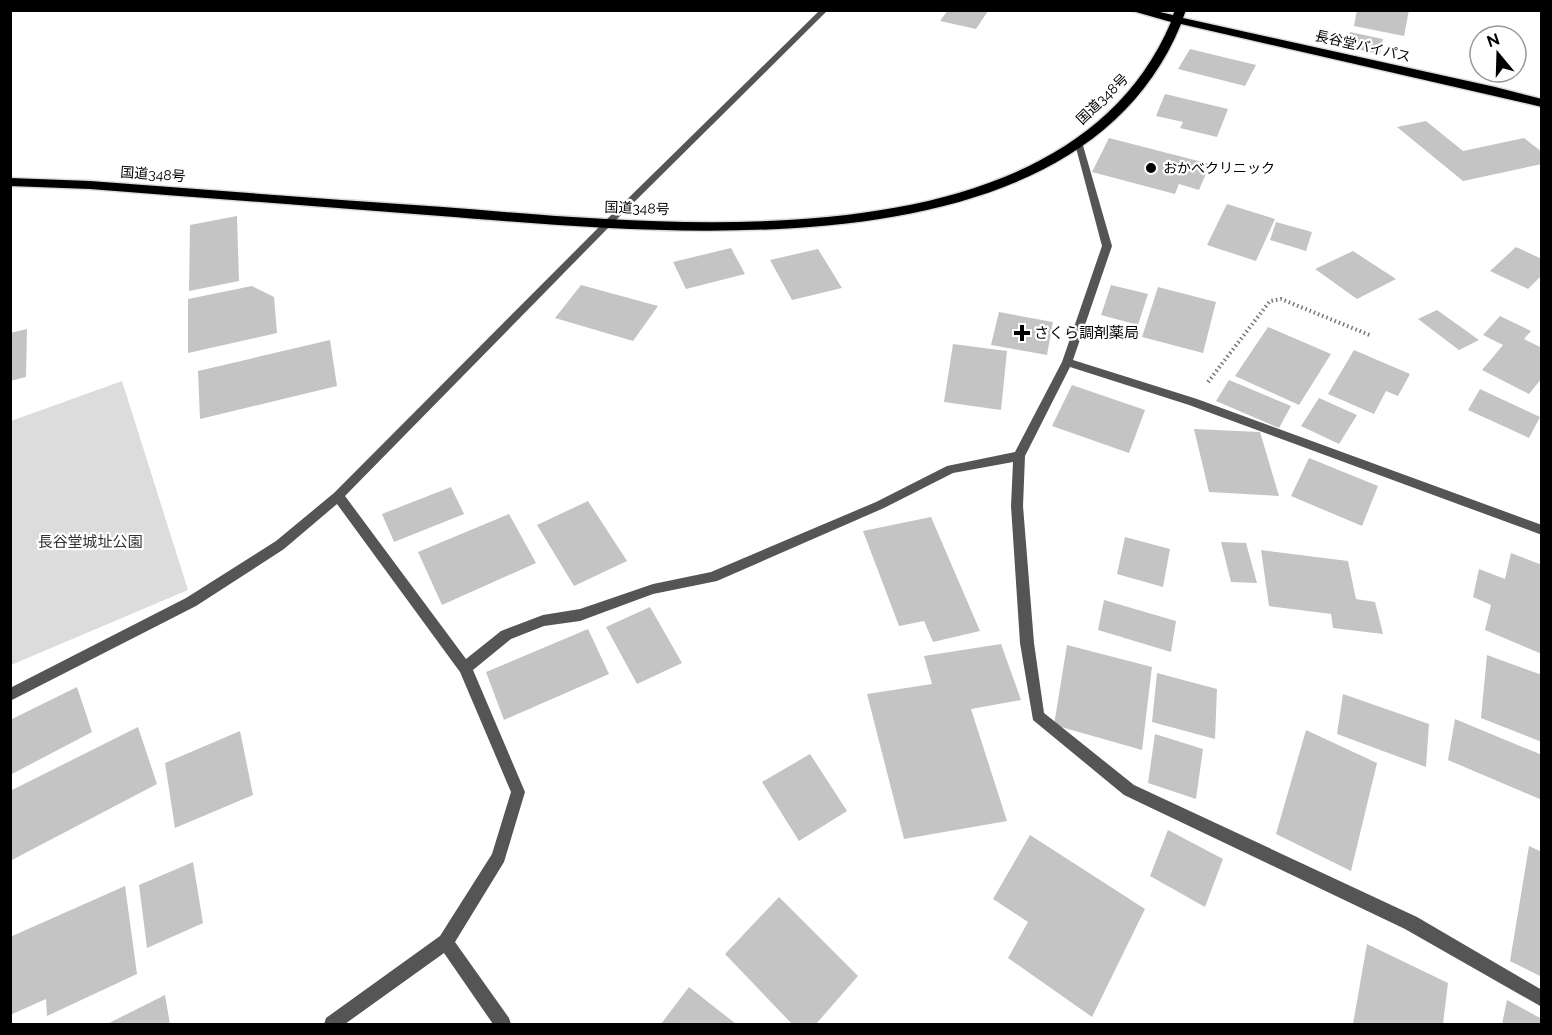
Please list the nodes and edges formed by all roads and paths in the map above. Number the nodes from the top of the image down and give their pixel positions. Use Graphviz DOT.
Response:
graph roads {
  1 [pos="825,10"];
  2 [pos="1134,10"];
  3 [pos="1179,15"];
  4 [pos="1542,103"];
  5 [pos="1079,144"];
  6 [pos="10,182"];
  7 [pos="607,224"];
  8 [pos="1372,336"];
  9 [pos="1067,362"];
  10 [pos="1193,402"];
  11 [pos="1019,456"];
  12 [pos="338,496"];
  13 [pos="1542,530"];
  14 [pos="465,668"];
  15 [pos="10,695"];
  16 [pos="446,942"];
  17 [pos="1542,999"];
  18 [pos="332,1024"];
  19 [pos="503,1024"];
  1 -- 7 [label="lane"];
  2 -- 3 [label="highway, 長谷堂バイパス"];
  3 -- 4 [label="highway, 長谷堂バイパス"];
  3 -- 5 [label="highway, 国道348号"];
  5 -- 7 [label="highway, 国道348号"];
  5 -- 9 [label="lane"];
  6 -- 7 [label="highway, 国道348号"];
  7 -- 12 [label="lane"];
  8 -- 10 [label="path"];
  9 -- 10 [label="lane"];
  9 -- 11 [label="lane"];
  10 -- 13 [label="lane"];
  11 -- 14 [label="lane"];
  11 -- 17 [label="lane"];
  12 -- 14 [label="lane"];
  12 -- 15 [label="lane"];
  14 -- 16 [label="lane"];
  16 -- 18 [label="lane"];
  16 -- 19 [label="lane"];
}
